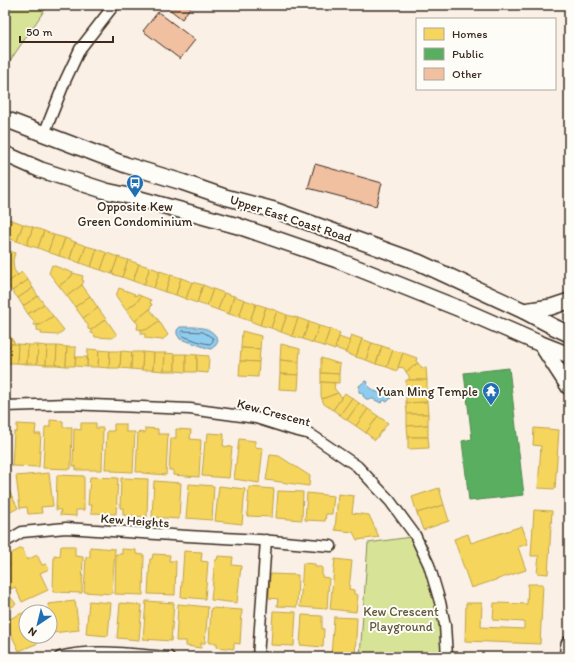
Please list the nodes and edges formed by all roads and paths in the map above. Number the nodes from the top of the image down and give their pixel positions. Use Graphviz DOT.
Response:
graph roads {
  1 [pos="114,5"];
  2 [pos="5,120"];
  3 [pos="44,134"];
  4 [pos="5,154"];
  5 [pos="569,301"];
  6 [pos="524,311"];
  7 [pos="569,334"];
  8 [pos="541,344"];
  9 [pos="569,355"];
  10 [pos="569,387"];
  11 [pos="5,406"];
  12 [pos="266,540"];
  13 [pos="5,542"];
  14 [pos="330,546"];
  15 [pos="569,644"];
  16 [pos="60,657"];
  17 [pos="169,657"];
  18 [pos="258,657"];
  19 [pos="447,657"];
  20 [pos="567,657"];
  1 -- 3 [label="street"];
  2 -- 3 [label="main road, Upper East Coast Road"];
  3 -- 6 [label="main road, Upper East Coast Road"];
  4 -- 8 [label="main road, Upper East Coast Road"];
  5 -- 6 [label="main road"];
  6 -- 7 [label="main road, Upper East Coast Road"];
  8 -- 9 [label="main road, Upper East Coast Road"];
  8 -- 10 [label="main road"];
  11 -- 19 [label="street, Kew Crescent"];
  12 -- 13 [label="street, Kew Heights"];
  12 -- 14 [label="street, Kew Heights"];
  12 -- 18 [label="street"];
  15 -- 20 [label="main road"];
  16 -- 17 [label="street"];
}
